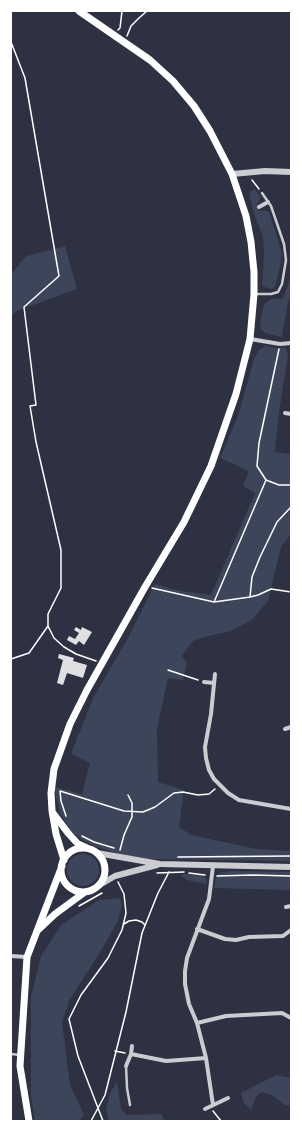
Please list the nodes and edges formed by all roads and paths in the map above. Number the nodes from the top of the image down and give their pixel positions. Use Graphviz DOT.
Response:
graph roads {
  1 [pos="79,11"];
  2 [pos="122,11"];
  3 [pos="147,11"];
  4 [pos="115,35"];
  5 [pos="11,42"];
  6 [pos="125,42"];
  7 [pos="291,172"];
  8 [pos="248,173"];
  9 [pos="232,174"];
  10 [pos="262,193"];
  11 [pos="268,202"];
  12 [pos="259,207"];
  13 [pos="254,294"];
  14 [pos="250,339"];
  15 [pos="291,343"];
  16 [pos="280,344"];
  17 [pos="285,413"];
  18 [pos="291,414"];
  19 [pos="266,480"];
  20 [pos="291,485"];
  21 [pos="291,507"];
  22 [pos="145,587"];
  23 [pos="291,592"];
  24 [pos="250,597"];
  25 [pos="214,602"];
  26 [pos="48,626"];
  27 [pos="11,659"];
  28 [pos="102,663"];
  29 [pos="168,670"];
  30 [pos="215,674"];
  31 [pos="204,682"];
  32 [pos="214,683"];
  33 [pos="291,727"];
  34 [pos="285,729"];
  35 [pos="219,786"];
  36 [pos="128,795"];
  37 [pos="291,809"];
  38 [pos="133,811"];
  39 [pos="52,812"];
  40 [pos="68,822"];
  41 [pos="77,832"];
  42 [pos="95,852"];
  43 [pos="174,856"];
  44 [pos="291,856"];
  45 [pos="63,863"];
  46 [pos="160,864"];
  47 [pos="172,865"];
  48 [pos="213,866"];
  49 [pos="291,867"];
  50 [pos="168,872"];
  51 [pos="152,873"];
  52 [pos="115,876"];
  53 [pos="291,876"];
  54 [pos="212,877"];
  55 [pos="98,886"];
  56 [pos="106,890"];
  57 [pos="85,892"];
  58 [pos="291,906"];
  59 [pos="286,907"];
  60 [pos="75,909"];
  61 [pos="124,924"];
  62 [pos="145,926"];
  63 [pos="197,929"];
  64 [pos="291,930"];
  65 [pos="36,932"];
  66 [pos="11,956"];
  67 [pos="27,957"];
  68 [pos="291,1018"];
  69 [pos="197,1023"];
  70 [pos="132,1046"];
  71 [pos="115,1051"];
  72 [pos="11,1054"];
  73 [pos="131,1054"];
  74 [pos="21,1055"];
  75 [pos="206,1058"];
  76 [pos="126,1066"];
  77 [pos="228,1098"];
  78 [pos="130,1105"];
  79 [pos="213,1105"];
  80 [pos="98,1109"];
  81 [pos="205,1110"];
  82 [pos="29,1121"];
  83 [pos="91,1121"];
  84 [pos="103,1121"];
  85 [pos="221,1121"];
  1 -- 4 [label="main road"];
  2 -- 4 [label="path"];
  3 -- 6 [label="path"];
  4 -- 6 [label="main road"];
  5 -- 26 [label="path"];
  6 -- 9 [label="main road"];
  7 -- 8 [label="street"];
  8 -- 9 [label="street"];
  8 -- 10 [label="path"];
  9 -- 13 [label="main road"];
  10 -- 11 [label="lane"];
  11 -- 12 [label="street"];
  11 -- 13 [label="lane"];
  13 -- 14 [label="main road"];
  14 -- 16 [label="street"];
  14 -- 22 [label="main road"];
  15 -- 16 [label="street"];
  16 -- 19 [label="path"];
  17 -- 18 [label="street"];
  19 -- 20 [label="path"];
  19 -- 25 [label="path"];
  21 -- 24 [label="path"];
  22 -- 25 [label="path"];
  22 -- 28 [label="main road"];
  23 -- 24 [label="path"];
  24 -- 25 [label="path"];
  26 -- 27 [label="path"];
  26 -- 28 [label="path"];
  28 -- 39 [label="main road"];
  29 -- 31 [label="path"];
  30 -- 32 [label="street"];
  31 -- 32 [label="street"];
  32 -- 35 [label="street"];
  33 -- 34 [label="street"];
  35 -- 37 [label="street"];
  35 -- 38 [label="path"];
  36 -- 38 [label="path"];
  38 -- 40 [label="path"];
  38 -- 41 [label="path"];
  39 -- 42 [label="main road"];
  39 -- 45 [label="main road"];
  42 -- 45 [label="main road"];
  42 -- 46 [label="street"];
  42 -- 55 [label="main road"];
  43 -- 44 [label="path"];
  45 -- 57 [label="main road"];
  45 -- 65 [label="main road"];
  46 -- 47 [label="street"];
  46 -- 52 [label="street"];
  47 -- 48 [label="street"];
  47 -- 50 [label="path"];
  48 -- 49 [label="street"];
  48 -- 54 [label="street"];
  50 -- 51 [label="path"];
  50 -- 54 [label="path"];
  50 -- 62 [label="path"];
  52 -- 55 [label="street"];
  52 -- 61 [label="path"];
  53 -- 54 [label="path"];
  54 -- 63 [label="street"];
  55 -- 57 [label="main road"];
  56 -- 60 [label="path"];
  57 -- 65 [label="main road"];
  58 -- 59 [label="street"];
  61 -- 62 [label="path"];
  61 -- 80 [label="path"];
  62 -- 71 [label="path"];
  63 -- 64 [label="street"];
  63 -- 69 [label="street"];
  65 -- 67 [label="main road"];
  66 -- 67 [label="street"];
  67 -- 74 [label="main road"];
  68 -- 69 [label="street"];
  69 -- 75 [label="street"];
  70 -- 73 [label="street"];
  71 -- 73 [label="path"];
  71 -- 80 [label="path"];
  72 -- 74 [label="lane"];
  73 -- 75 [label="street"];
  73 -- 76 [label="street"];
  74 -- 82 [label="main road"];
  75 -- 79 [label="street"];
  76 -- 78 [label="lane"];
  77 -- 79 [label="street"];
  79 -- 81 [label="street"];
  79 -- 85 [label="path"];
  80 -- 83 [label="path"];
  80 -- 84 [label="path"];
}
